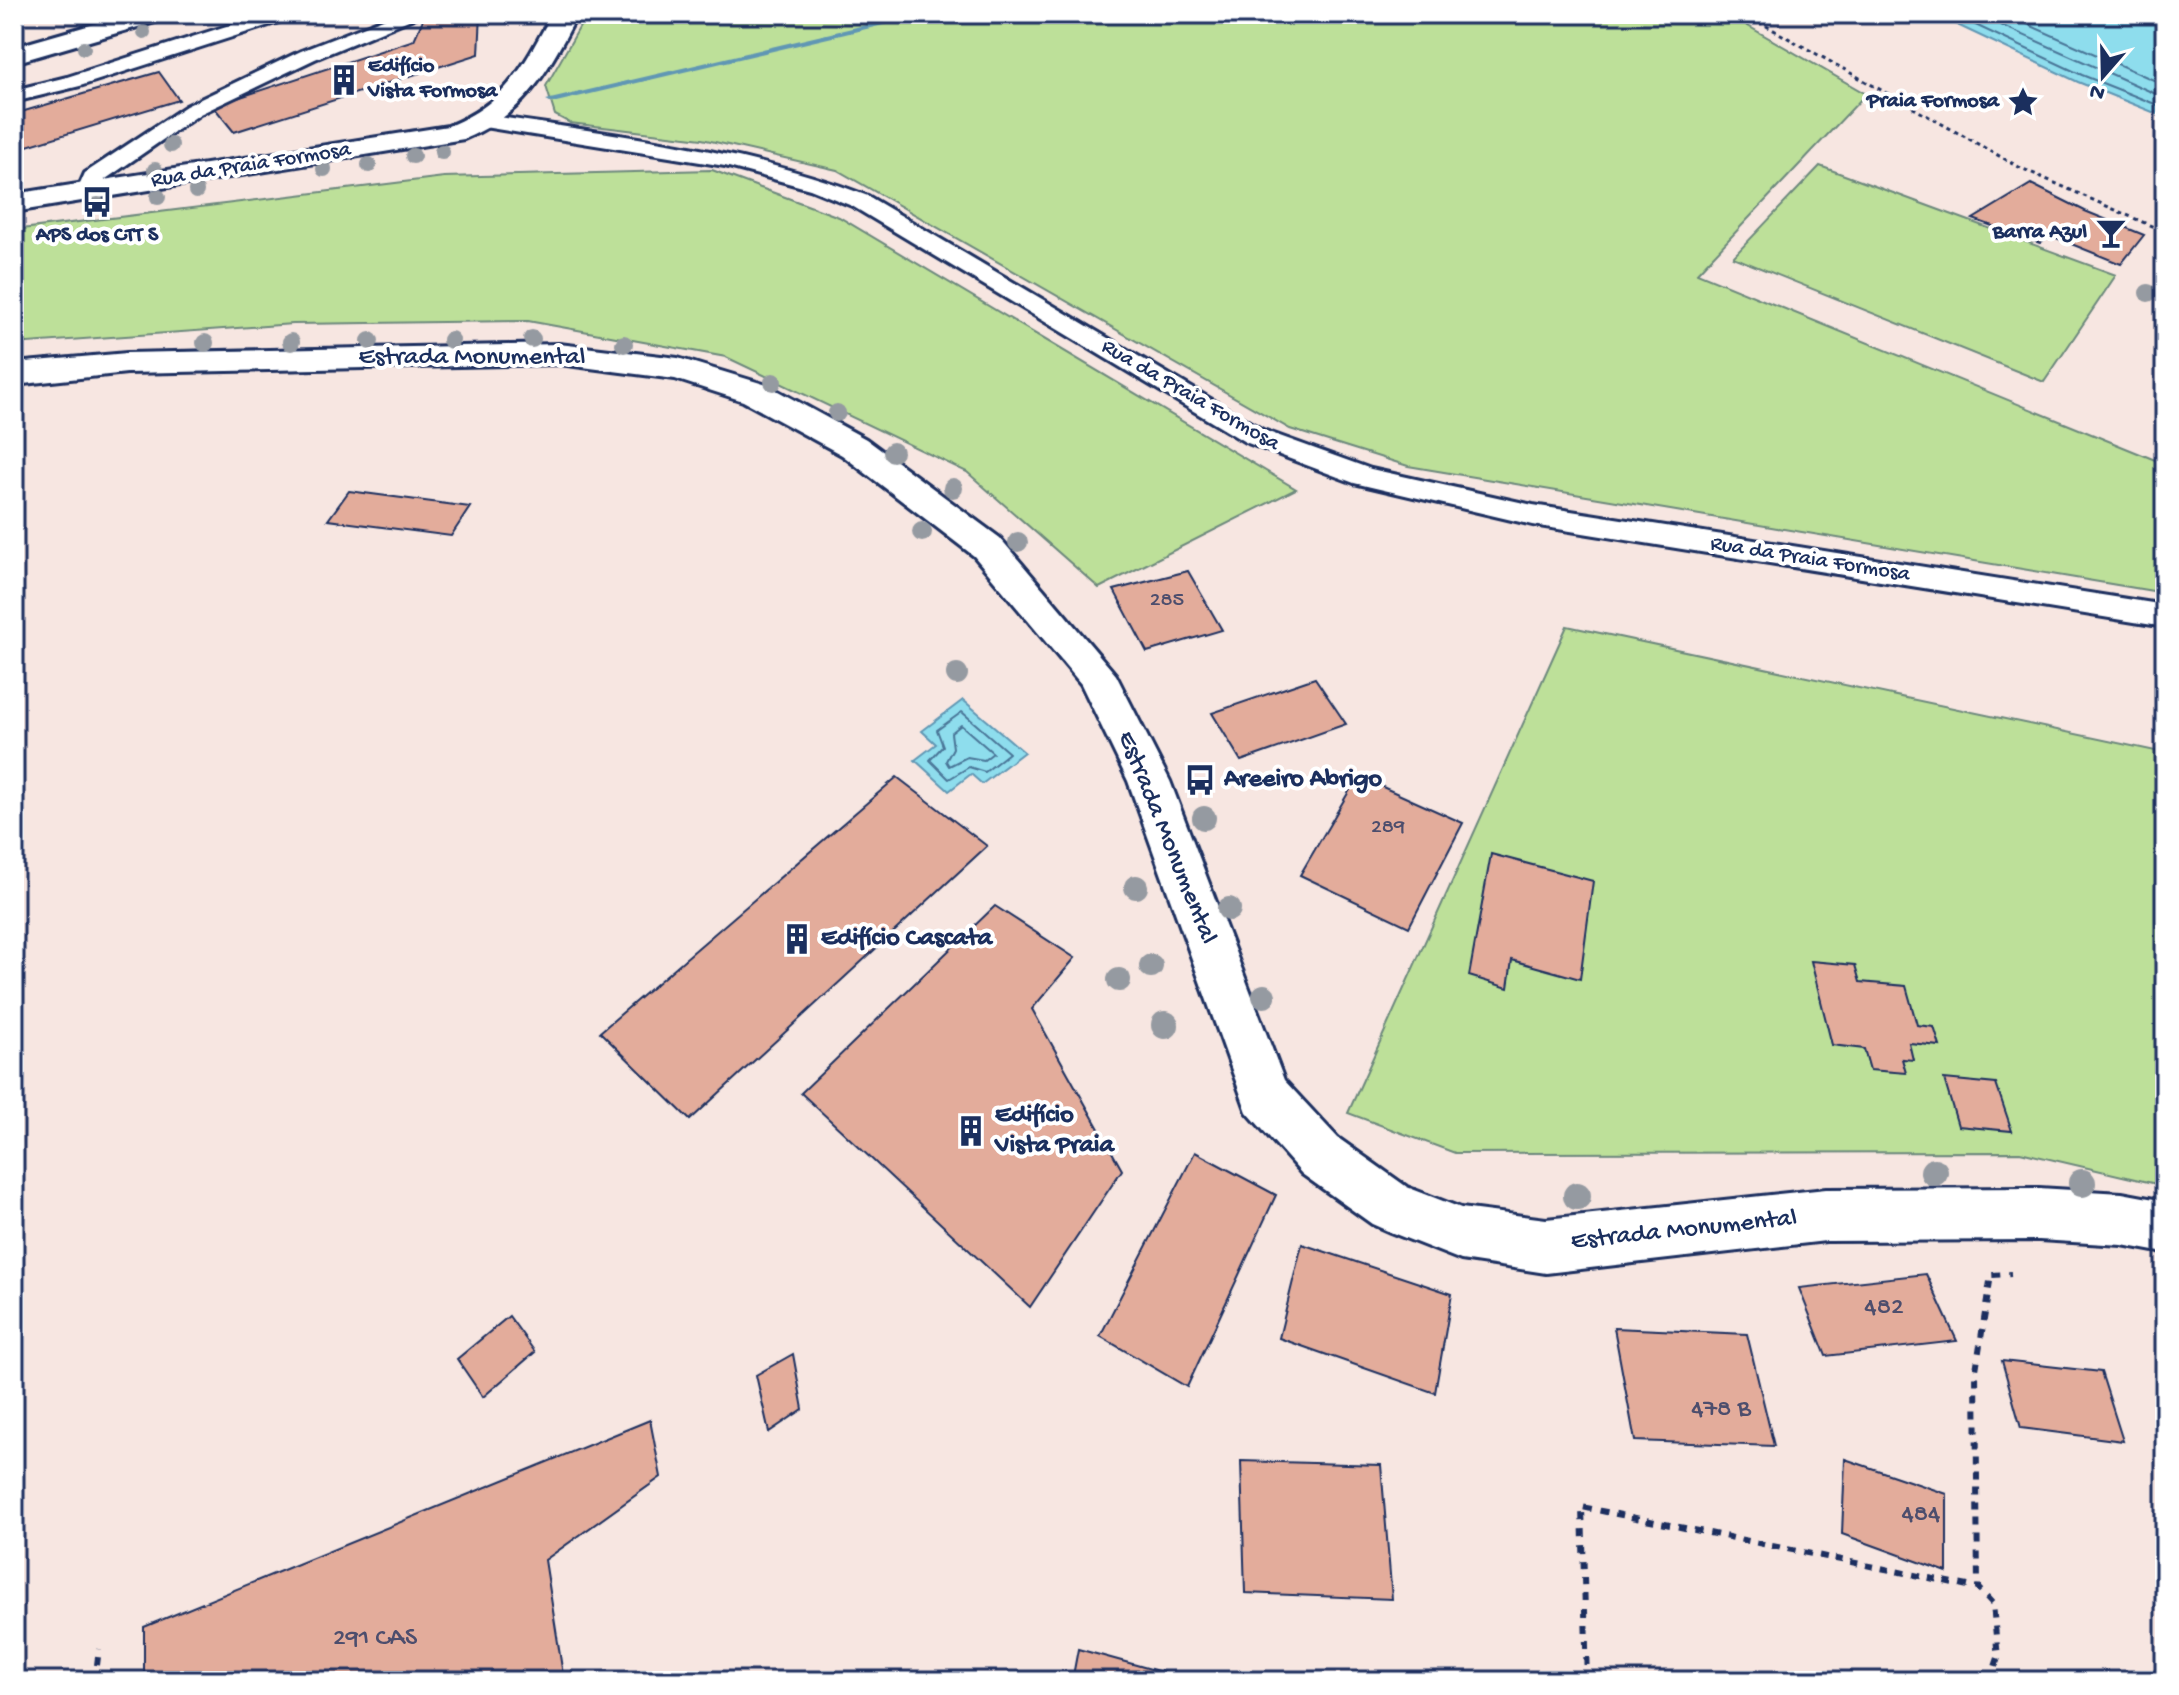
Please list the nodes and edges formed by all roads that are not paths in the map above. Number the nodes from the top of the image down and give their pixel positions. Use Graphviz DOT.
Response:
graph roads {
  1 [pos="156,14"];
  2 [pos="284,14"];
  3 [pos="413,14"];
  4 [pos="565,14"];
  5 [pos="14,55"];
  6 [pos="14,96"];
  7 [pos="486,121"];
  8 [pos="88,191"];
  9 [pos="14,203"];
  10 [pos="14,374"];
  11 [pos="2165,616"];
  12 [pos="2165,1227"];
  1 -- 5 [label="main road"];
  2 -- 6 [label="lane"];
  3 -- 8 [label="lane"];
  4 -- 7 [label="main road, Rua da Praia Formosa"];
  7 -- 8 [label="main road, Rua da Praia Formosa"];
  7 -- 11 [label="lane, Rua da Praia Formosa"];
  8 -- 9 [label="main road, Rua da Praia Formosa"];
  10 -- 12 [label="main road, Estrada Monumental"];
}
